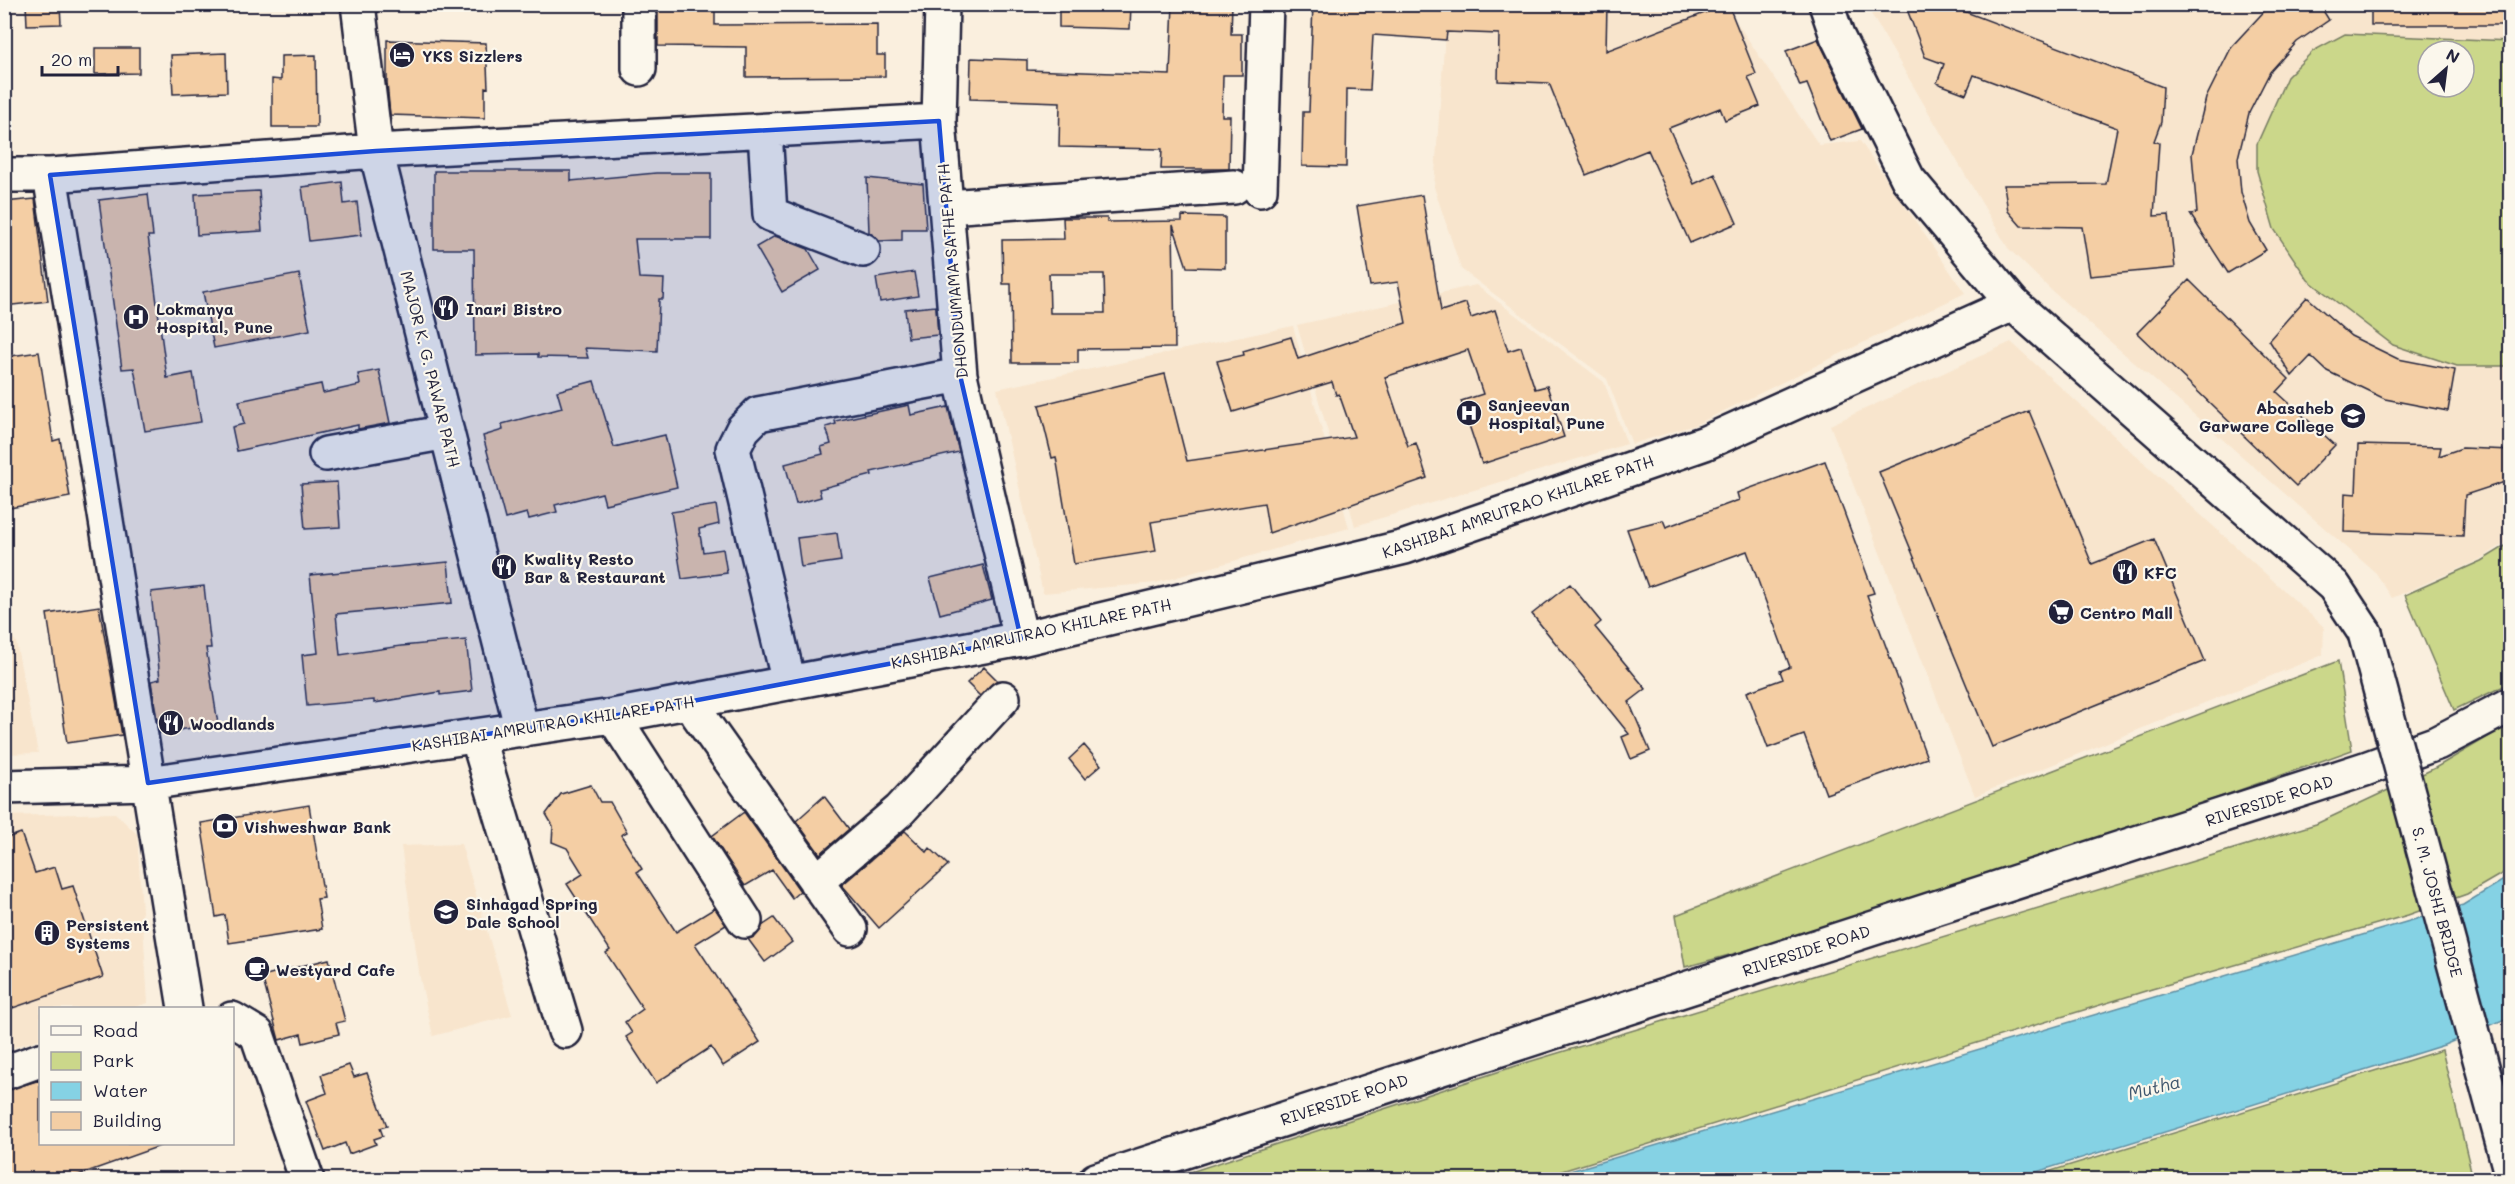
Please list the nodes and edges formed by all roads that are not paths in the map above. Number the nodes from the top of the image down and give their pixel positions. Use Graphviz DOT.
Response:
graph roads {
  1 [pos="358,4"];
  2 [pos="639,4"];
  3 [pos="942,4"];
  4 [pos="1266,4"];
  5 [pos="1826,4"];
  6 [pos="639,69"];
  7 [pos="939,121"];
  8 [pos="765,130"];
  9 [pos="376,151"];
  10 [pos="4,175"];
  11 [pos="50,175"];
  12 [pos="946,207"];
  13 [pos="862,250"];
  14 [pos="2013,304"];
  15 [pos="960,375"];
  16 [pos="447,432"];
  17 [pos="326,454"];
  18 [pos="1020,639"];
  19 [pos="789,683"];
  20 [pos="1003,699"];
  21 [pos="689,702"];
  22 [pos="2511,705"];
  23 [pos="613,716"];
  24 [pos="522,730"];
  25 [pos="477,736"];
  26 [pos="148,783"];
  27 [pos="4,787"];
  28 [pos="816,882"];
  29 [pos="745,921"];
  30 [pos="850,929"];
  31 [pos="185,1007"];
  32 [pos="234,1020"];
  33 [pos="565,1031"];
  34 [pos="39,1060"];
  35 [pos="4,1073"];
  36 [pos="2511,1170"];
  37 [pos="307,1179"];
  38 [pos="1096,1179"];
  1 -- 9 [label="street, MAJOR K. G. PAWAR PATH"];
  2 -- 6 [label="street"];
  3 -- 7 [label="street, DHONDUMAMA SATHE PATH"];
  4 -- 12 [label="street"];
  5 -- 14 [label="street, S. M. JOSHI BRIDGE"];
  7 -- 8 [label="street"];
  7 -- 12 [label="street, DHONDUMAMA SATHE PATH"];
  8 -- 9 [label="street"];
  8 -- 13 [label="street"];
  9 -- 11 [label="street"];
  9 -- 16 [label="street, MAJOR K. G. PAWAR PATH"];
  10 -- 11 [label="street"];
  11 -- 26 [label="street"];
  12 -- 15 [label="street, DHONDUMAMA SATHE PATH"];
  14 -- 18 [label="street, KASHIBAI AMRUTRAO KHILARE PATH"];
  14 -- 36 [label="street, S. M. JOSHI BRIDGE, bridge"];
  15 -- 18 [label="street, DHONDUMAMA SATHE PATH"];
  15 -- 19 [label="street"];
  16 -- 17 [label="street"];
  16 -- 24 [label="street, MAJOR K. G. PAWAR PATH"];
  18 -- 19 [label="street, KASHIBAI AMRUTRAO KHILARE PATH"];
  19 -- 21 [label="street, KASHIBAI AMRUTRAO KHILARE PATH"];
  20 -- 28 [label="street"];
  21 -- 23 [label="street, KASHIBAI AMRUTRAO KHILARE PATH"];
  21 -- 28 [label="street"];
  22 -- 38 [label="street, RIVERSIDE ROAD"];
  23 -- 24 [label="street, KASHIBAI AMRUTRAO KHILARE PATH"];
  23 -- 29 [label="street"];
  24 -- 25 [label="street, KASHIBAI AMRUTRAO KHILARE PATH"];
  25 -- 26 [label="street, KASHIBAI AMRUTRAO KHILARE PATH"];
  25 -- 33 [label="street"];
  26 -- 27 [label="street, KASHIBAI AMRUTRAO KHILARE PATH"];
  26 -- 31 [label="street"];
  28 -- 30 [label="street"];
  32 -- 37 [label="street"];
  34 -- 35 [label="street"];
}
